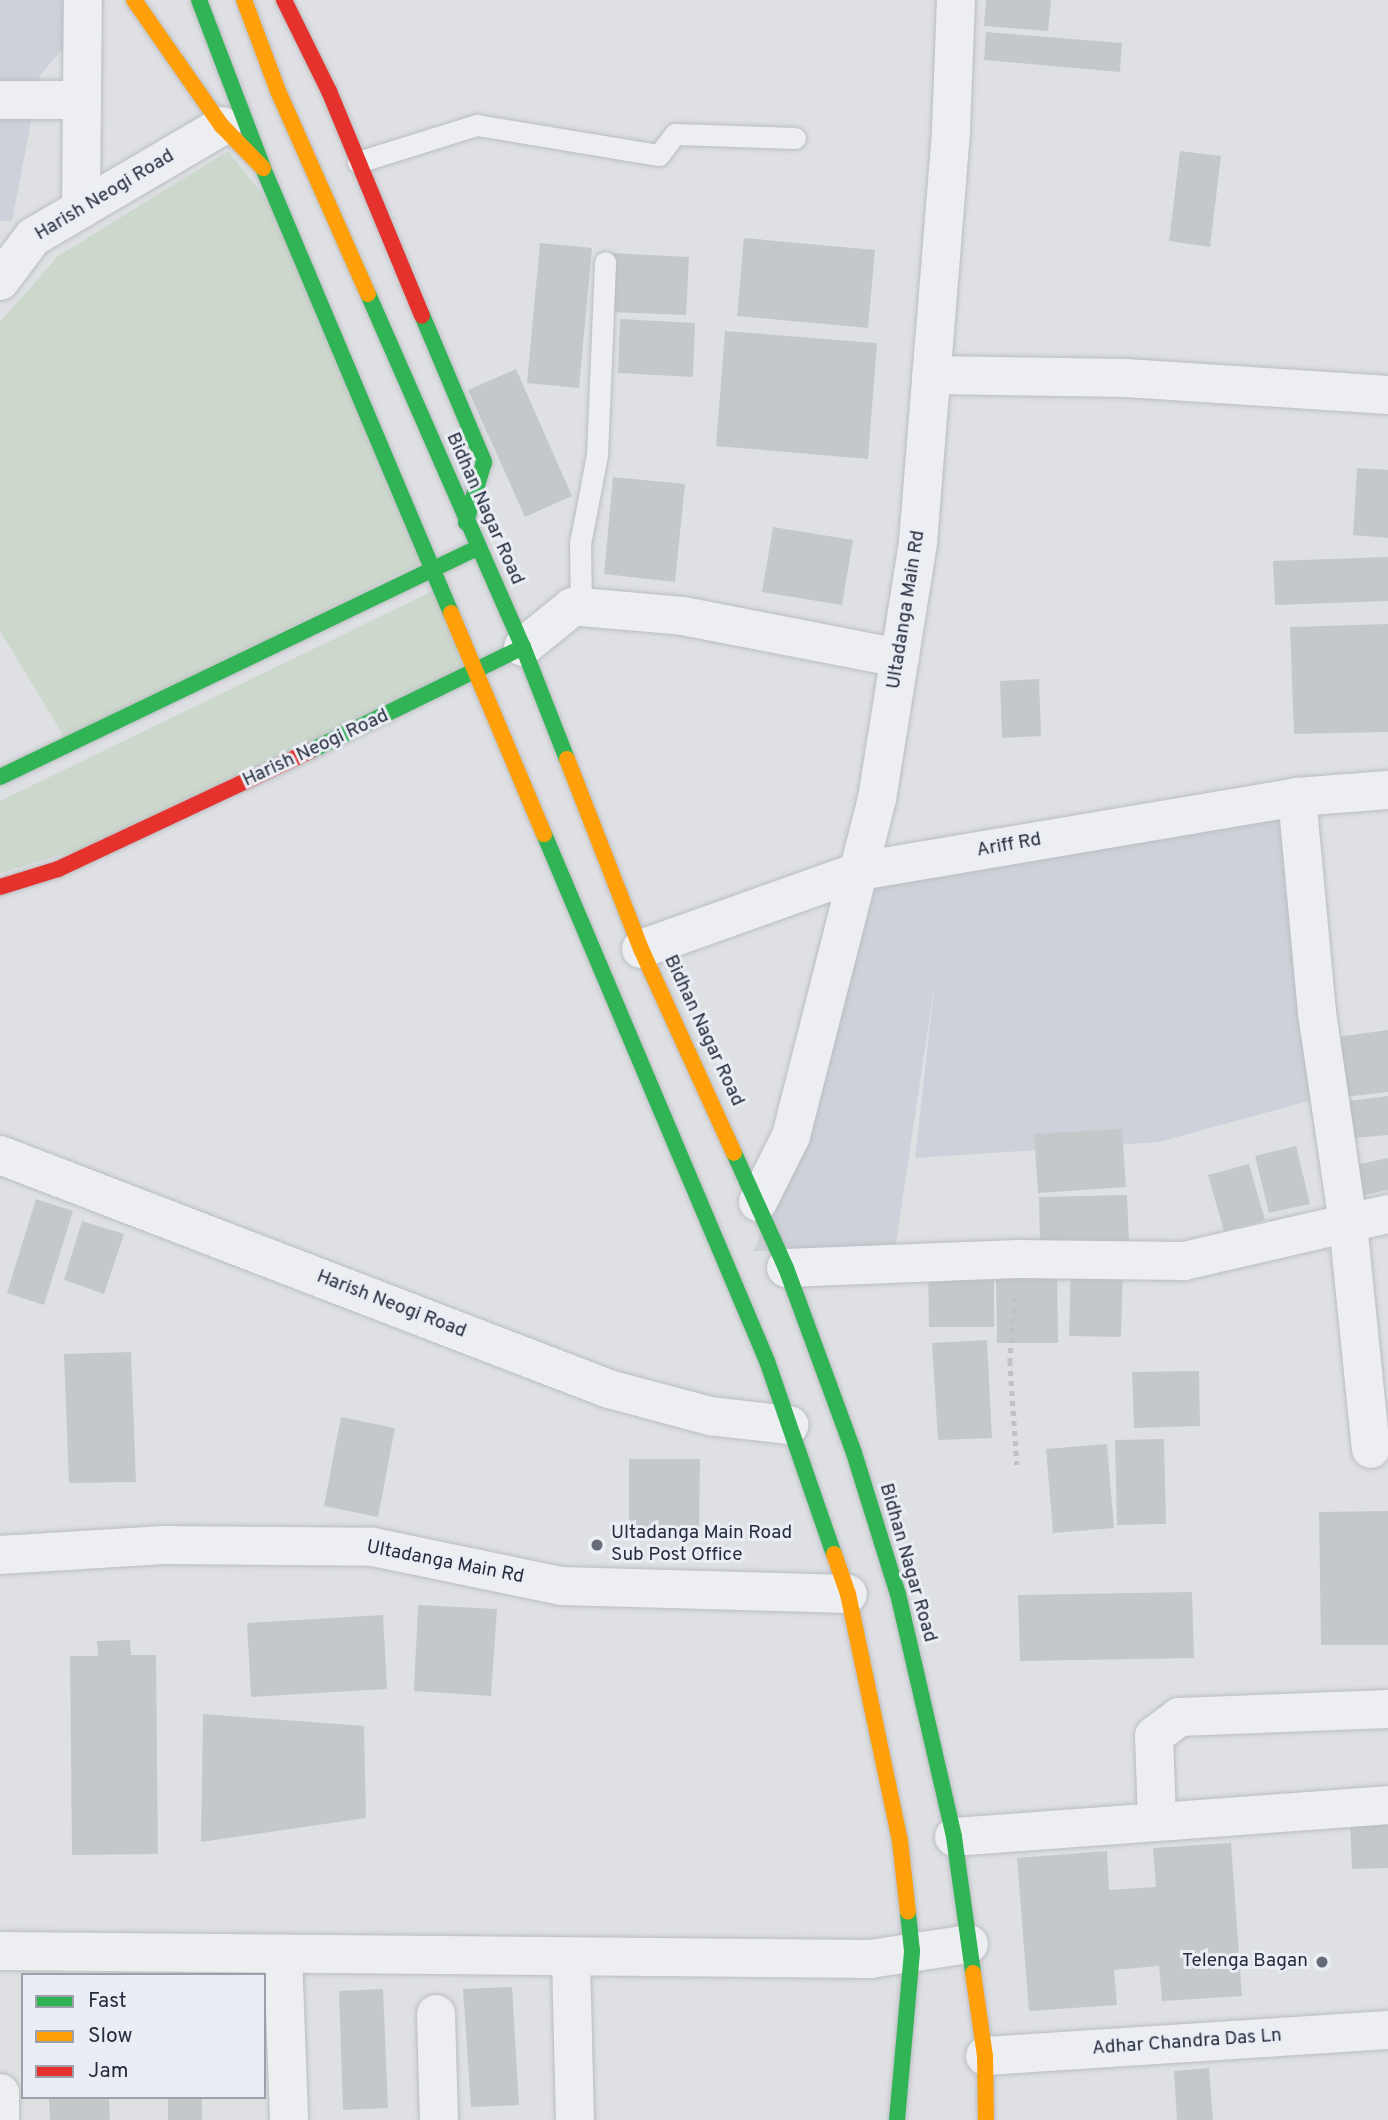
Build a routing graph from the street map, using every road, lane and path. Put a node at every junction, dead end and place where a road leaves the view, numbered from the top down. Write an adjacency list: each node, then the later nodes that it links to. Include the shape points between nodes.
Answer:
1 (83, 0): 8 (street)
2 (134, 0): 9 (main road)
3 (199, 0): 9 (main road)
4 (244, 0): 18 (main road, Bidhan Nagar Road, via 278,91)
5 (284, 0): 11 (main road)
6 (956, 0): 16 (street, Ultadanga Main Rd)
7 (0, 100): 8 (street)
8 (82, 100): 13 (street)
9 (231, 117): 12 (main road); 12 (main road); 13 (street, Harish Neogi Road)
10 (795, 138): 11 (lane, via 675,134 659,155 477,125)
11 (358, 162): 18 (main road, via 484,463)
12 (263, 168): 20 (main road)
13 (81, 209): 15 (street, Harish Neogi Road, via 33,237)
14 (605, 262): 21 (lane, via 597,456 580,544)
15 (0, 281)
16 (931, 375): 17 (street, via 1126,378); 23 (street, Ultadanga Main Rd, via 918,542)
17 (1388, 395)
18 (466, 522): 19 (main road, Bidhan Nagar Road)
19 (477, 548): 20 (main road); 22 (main road, Bidhan Nagar Road)
20 (432, 571): 24 (main road); 25 (main road)
21 (581, 607): 22 (street, via 572,607); 23 (street, via 683,616)
22 (523, 647): 24 (main road, Harish Neogi Road); 30 (main road, Bidhan Nagar Road)
23 (900, 658): 28 (street, Ultadanga Main Rd)
24 (477, 673): 29 (main road, Harish Neogi Road, via 58,869); 37 (main road, via 767,1361)
25 (0, 777)
26 (1388, 790): 27 (street, Ariff Rd)
27 (1297, 797): 28 (street, Ariff Rd); 34 (street, via 1317,1013)
28 (860, 871): 30 (street, Ariff Rd); 32 (street, Ultadanga Main Rd, via 791,1136)
29 (0, 887)
30 (641, 949): 32 (main road, Bidhan Nagar Road)
31 (0, 1155): 37 (street, Harish Neogi Road, via 609,1390 710,1416)
32 (758, 1202): 36 (main road, Bidhan Nagar Road)
33 (1388, 1214): 34 (street)
34 (1348, 1224): 35 (street, via 1184,1261); 38 (street)
35 (1018, 1259): 36 (street); 39 (path, via 1010,1361)
36 (786, 1268): 45 (main road, Bidhan Nagar Road, via 898,1594)
37 (789, 1424): 41 (main road)
38 (1371, 1449)
39 (1017, 1465)
40 (0, 1555): 41 (street, Ultadanga Main Rd, via 164,1545 373,1547 562,1586)
41 (848, 1594): 48 (main road, via 901,1841)
42 (1388, 1709): 44 (street, via 1179,1717 1154,1736)
43 (1388, 1805): 44 (street)
44 (1157, 1821): 45 (street)
45 (954, 1837): 46 (main road, Bidhan Nagar Road)
46 (969, 1944): 48 (street); 53 (main road, Bidhan Nagar Road)
47 (0, 1951): 49 (street)
48 (912, 1951): 50 (street, via 870,1959); 59 (main road)
49 (283, 1954): 50 (street); 56 (street)
50 (571, 1958): 58 (street)
51 (436, 2014): 57 (street)
52 (1388, 2030): 53 (street, Adhar Chandra Das Ln)
53 (985, 2056): 60 (main road, Bidhan Nagar Road)
54 (0, 2093): 55 (street)
55 (0, 2120)
56 (289, 2120)
57 (439, 2120)
58 (575, 2120)
59 (897, 2120)
60 (986, 2120)

